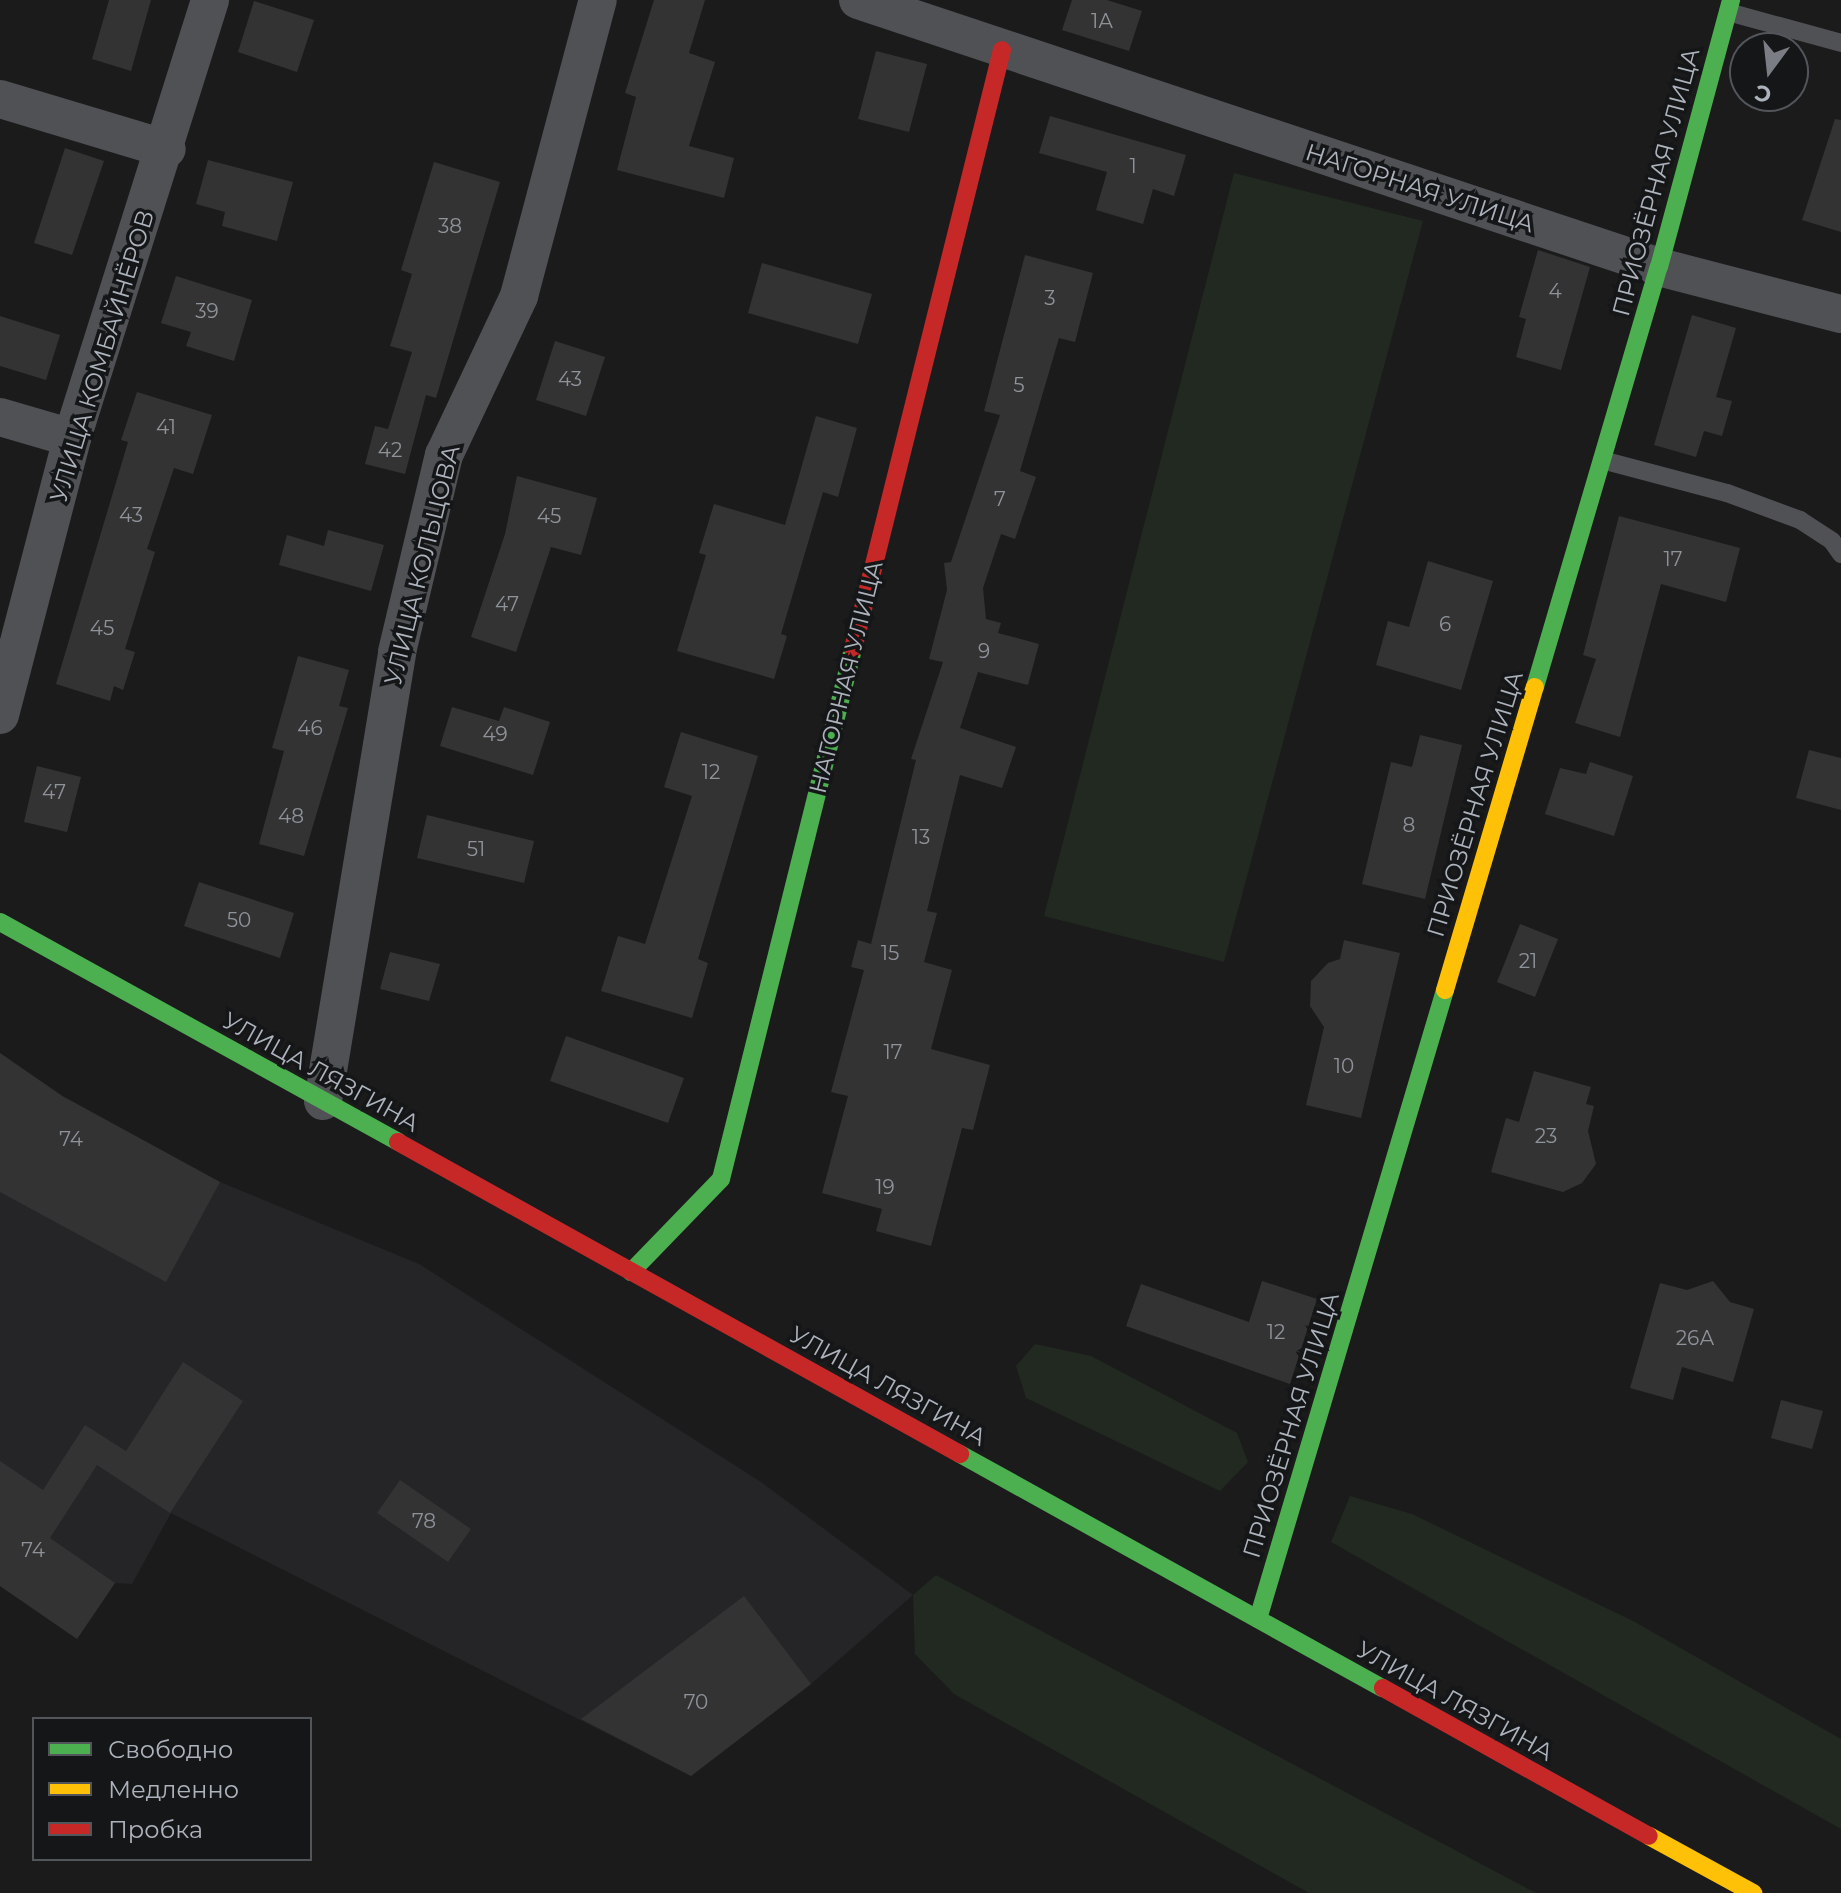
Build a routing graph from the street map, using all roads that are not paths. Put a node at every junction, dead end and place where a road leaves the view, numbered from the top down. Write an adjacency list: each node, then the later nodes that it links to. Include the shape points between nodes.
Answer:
1 (210, 0): 8 (street, УЛИЦА КОМБАЙНЁРОВ)
2 (598, 0): 17 (street, УЛИЦА КОЛЬЦОВА, via 519,296 444,455 397,652)
3 (858, 0): 6 (street, НАГОРНАЯ УЛИЦА)
4 (1730, 6): 5 (lane); 9 (street, ПРИОЗЁРНАЯ УЛИЦА)
5 (1841, 43)
6 (1002, 50): 9 (street, НАГОРНАЯ УЛИЦА); 18 (street, НАГОРНАЯ УЛИЦА, via 721,1179)
7 (0, 99): 8 (street)
8 (167, 149): 12 (street, УЛИЦА КОМБАЙНЁРОВ)
9 (1659, 267): 10 (street, НАГОРНАЯ УЛИЦА); 13 (street, ПРИОЗЁРНАЯ УЛИЦА)
10 (1841, 314)
11 (0, 417): 12 (street)
12 (72, 438): 15 (street, УЛИЦА КОМБАЙНЁРОВ)
13 (1602, 460): 14 (lane, via 1727,493 1800,520); 19 (street, ПРИОЗЁРНАЯ УЛИЦА)
14 (1841, 554)
15 (0, 715)
16 (0, 922): 17 (street, УЛИЦА ЛЯЗГИНА)
17 (323, 1101): 18 (street, УЛИЦА ЛЯЗГИНА)
18 (631, 1272): 19 (street, УЛИЦА ЛЯЗГИНА)
19 (1258, 1619): 20 (street, УЛИЦА ЛЯЗГИНА)
20 (1753, 1893)

